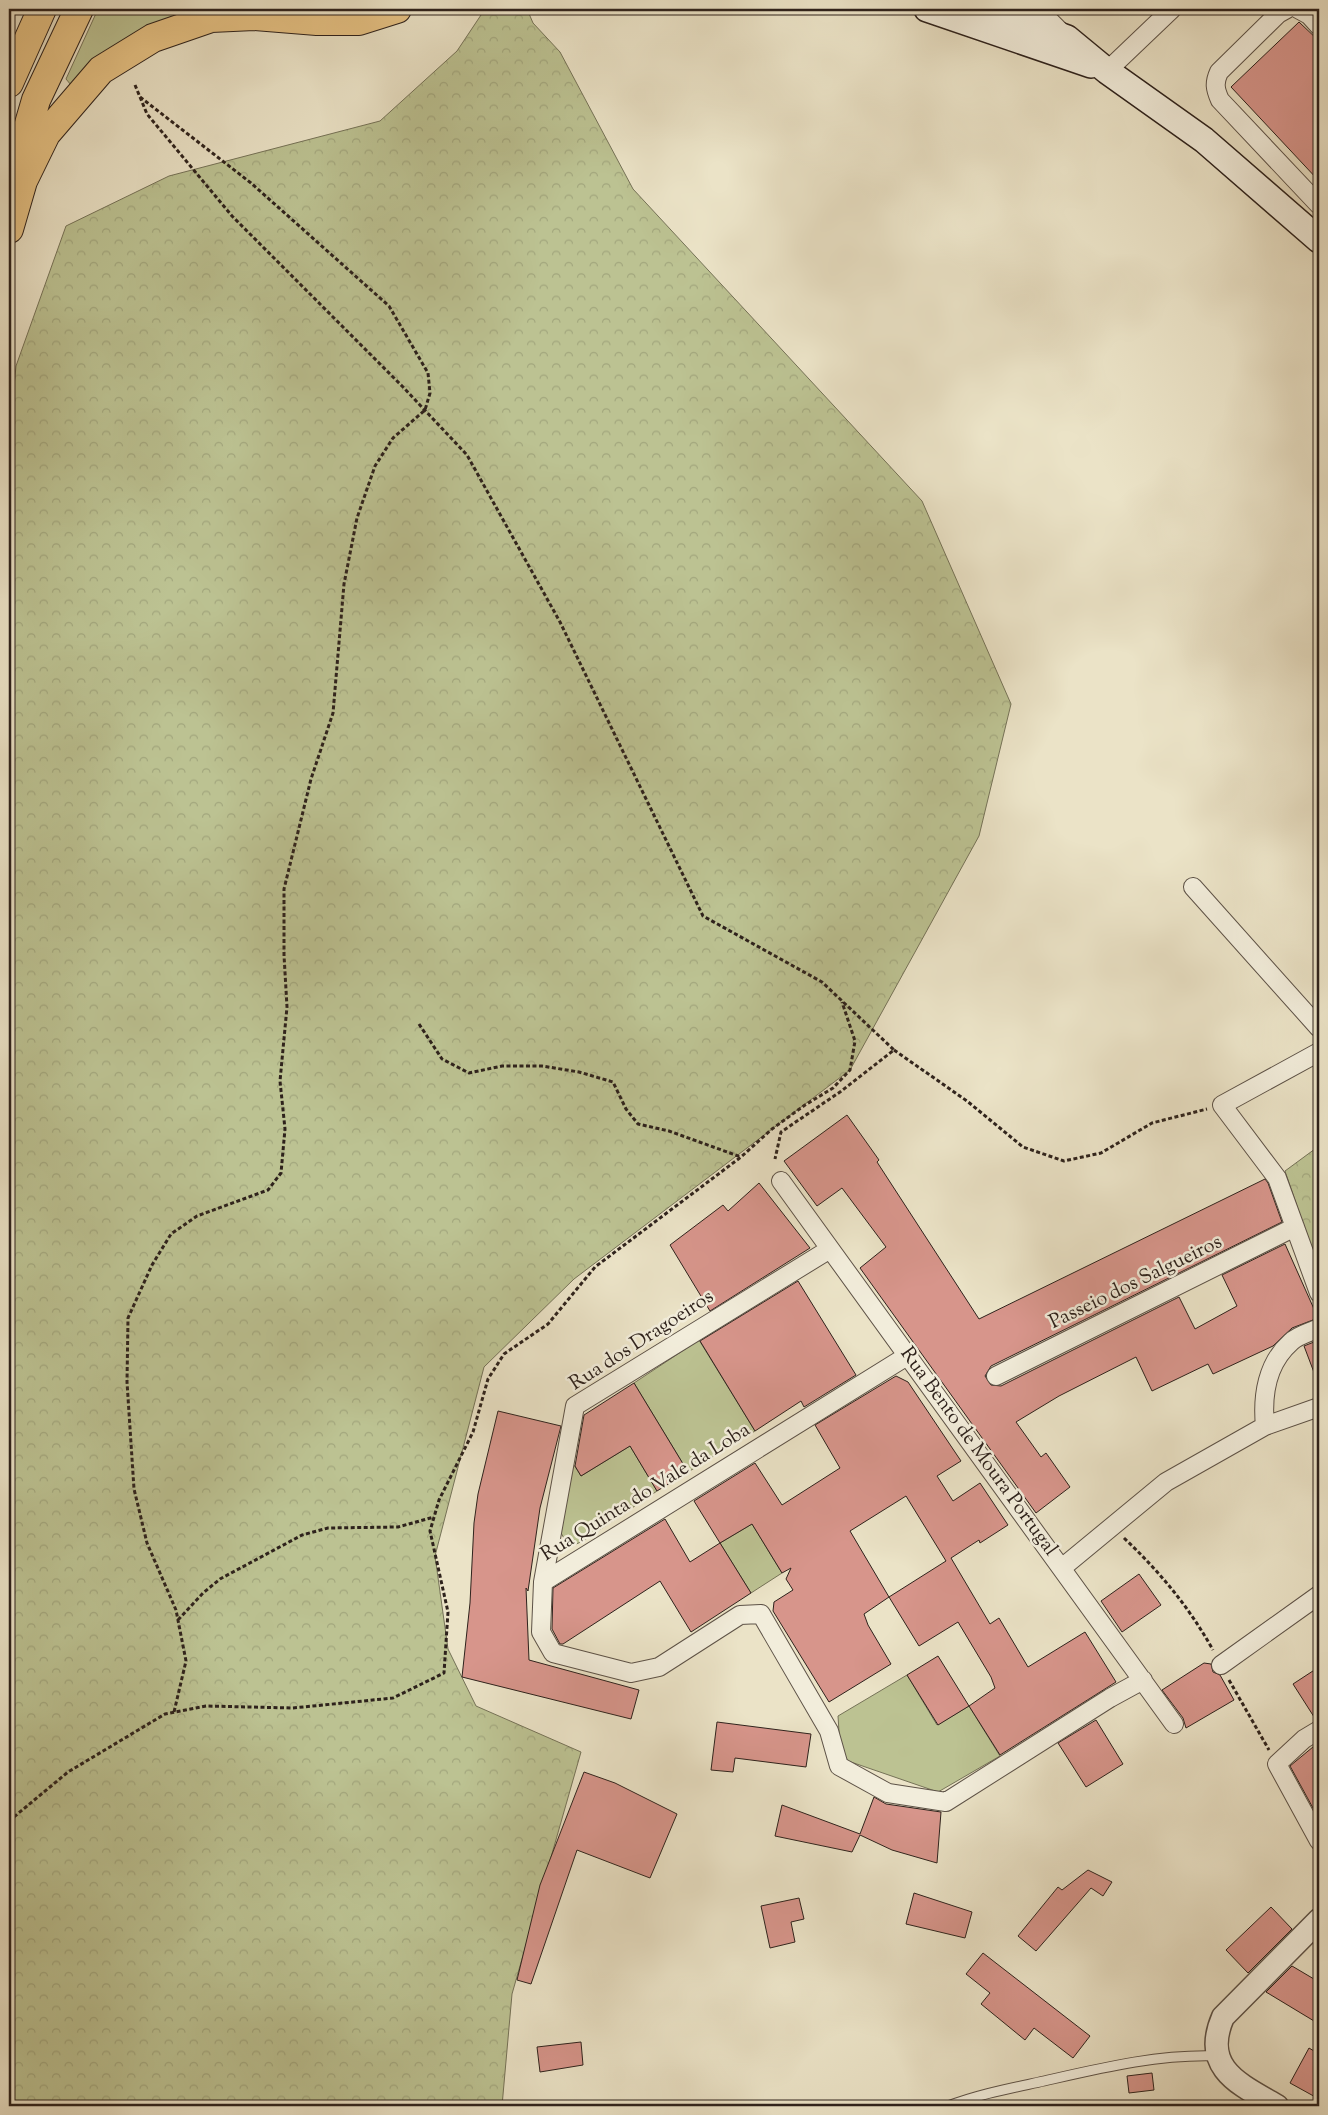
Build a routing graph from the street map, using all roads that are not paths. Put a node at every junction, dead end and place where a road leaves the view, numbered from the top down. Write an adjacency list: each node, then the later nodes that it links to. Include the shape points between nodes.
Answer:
1 (25, 9): 13 (highway)
2 (42, 9): 15 (highway)
3 (79, 9): 16 (highway, via 36,100)
4 (396, 9): 18 (highway, via 360,21 254,16 211,18 153,38 101,70 46,134 24,181)
5 (927, 9): 14 (main road)
6 (987, 9): 12 (main road)
7 (1038, 9): 12 (street)
8 (1172, 9): 14 (street)
9 (1287, 9): 17 (street, via 1219,72 1215,82 1220,100)
10 (1298, 9): 11 (street)
11 (1319, 26)
12 (1067, 38): 14 (main road)
13 (9, 51)
14 (1107, 71): 19 (main road, via 1204,140)
15 (9, 83)
16 (9, 195)
17 (1319, 205)
18 (9, 229)
19 (1319, 240)
20 (1193, 886): 21 (street)
21 (1319, 1028)
22 (1319, 1052): 24 (street, via 1222,1105 1277,1178)
23 (781, 1181): 25 (street, Rua Bento de Moura Portugal)
24 (1295, 1227): 26 (street); 29 (street, Passeio dos Salgueiros)
25 (830, 1249): 28 (street, Rua Bento de Moura Portugal); 33 (street, Rua dos Dragoeiros, via 575,1406)
26 (1319, 1293)
27 (1319, 1328): 31 (street, via 1292,1340 1273,1366 1264,1394)
28 (907, 1356): 32 (street, Rua Bento de Moura Portugal); 33 (street, Rua Quinta do Vale da Loba)
29 (996, 1376)
30 (1319, 1407): 31 (street)
31 (1265, 1426): 32 (street, via 1166,1482)
32 (1063, 1567): 36 (street, Rua Bento de Moura Portugal)
33 (543, 1582): 36 (street, Rua Quinta do Vale da Loba, via 541,1632 553,1653 631,1673 659,1667 740,1614 761,1614 829,1731 839,1766 888,1793 936,1802 946,1802)
34 (1319, 1595): 35 (street)
35 (1221, 1665)
36 (1143, 1680): 37 (street, Rua Bento de Moura Portugal)
37 (1174, 1724)
38 (1319, 1730): 39 (street, via 1277,1764)
39 (1319, 1841)
40 (1319, 1920): 41 (street, via 1223,2017 1216,2042)
41 (1220, 2063): 42 (lane, via 1184,2055 1085,2072); 43 (street, via 1234,2080)
42 (948, 2106)
43 (1277, 2106)

